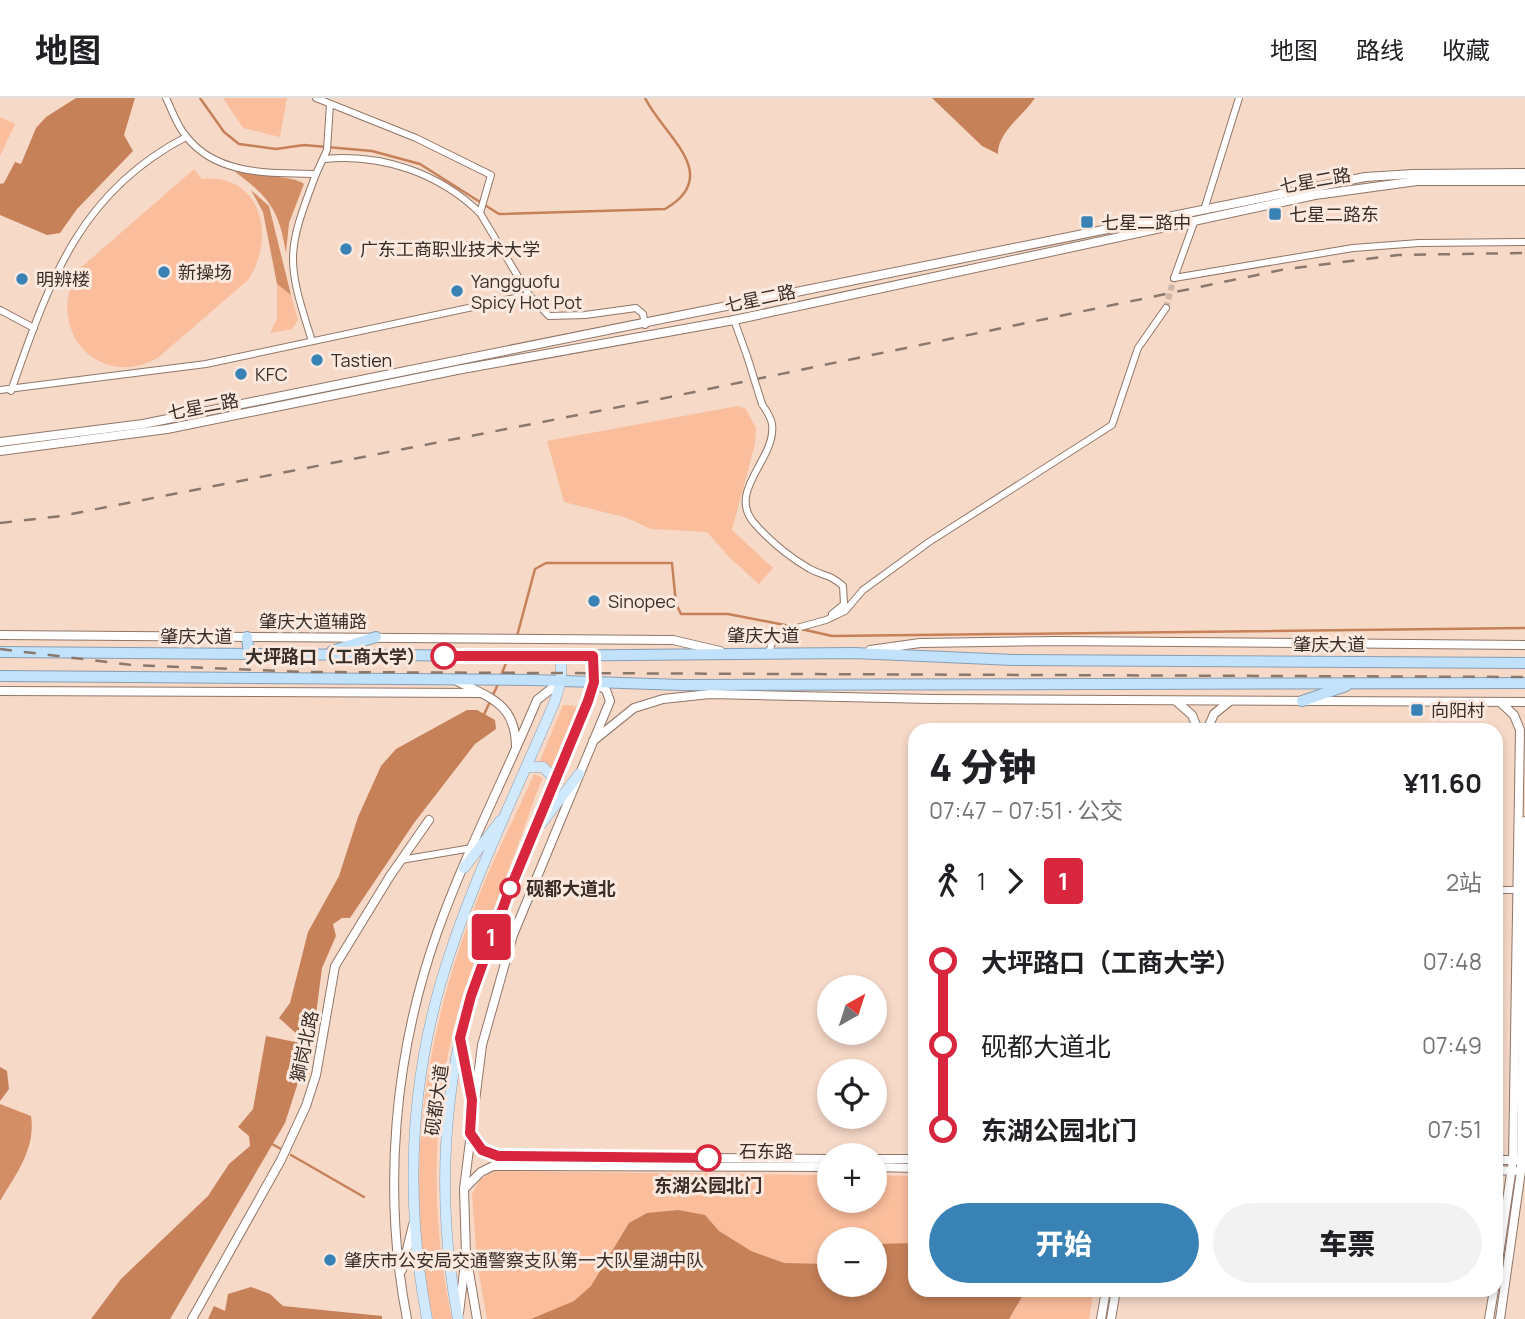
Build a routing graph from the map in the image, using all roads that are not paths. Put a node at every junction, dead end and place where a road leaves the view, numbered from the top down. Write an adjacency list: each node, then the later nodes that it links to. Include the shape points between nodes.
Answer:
1 (166, 98): 5 (street)
2 (317, 98): 4 (street)
3 (1239, 98): 10 (street)
4 (330, 104): 6 (street); 11 (street, via 416,138 491,175)
5 (186, 137): 8 (street, via 216,159 247,171); 19 (street, via 136,167 91,213 72,241)
6 (324, 159): 8 (street); 11 (street, via 352,156 411,170 469,202)
7 (1525, 173): 10 (street, 七星二路, via 1365,177)
8 (316, 174): 20 (street, via 295,230 291,256 293,285)
9 (1525, 181): 12 (street, 七星二路, via 1417,181 1315,195)
10 (1204, 209): 18 (street, 七星二路)
11 (480, 213): 14 (street)
12 (1195, 220): 13 (street, via 1174,278 1353,248); 17 (street, 七星二路)
13 (1525, 242)
14 (529, 295): 18 (street, via 549,316 636,308); 20 (street)
15 (1166, 308): 26 (street, via 1138,348 1112,425 929,542 863,590 845,611)
16 (0, 310): 19 (street)
17 (734, 320): 21 (street, 七星二路); 26 (street, bridge, via 772,422 772,437 748,486 746,510 754,523 795,559 829,574 843,586 844,604)
18 (645, 325): 21 (street, 七星二路)
19 (34, 328): 23 (street)
20 (312, 341): 23 (street, via 206,364)
21 (456, 365): 24 (street, 七星二路, via 143,424); 25 (street, 七星二路, via 167,429)
22 (0, 390): 23 (street)
23 (11, 391)
24 (0, 442)
25 (0, 451)
26 (826, 620): 33 (street, via 775,634)
27 (0, 635): 28 (street, 肇庆大道辅路)
28 (247, 637): 29 (street, 肇庆大道辅路); 35 (highway)
29 (376, 637): 32 (street, 肇庆大道辅路, via 673,640); 36 (highway)
30 (1525, 645): 34 (street, via 1057,641 920,643)
31 (0, 652): 35 (highway, 肇庆大道)
32 (726, 652): 33 (highway, 肇庆大道); 38 (highway, 肇庆大道)
33 (769, 652): 34 (highway, 肇庆大道)
34 (854, 653): 39 (highway, 肇庆大道, via 1013,660)
35 (249, 654): 36 (highway, 肇庆大道)
36 (322, 655): 37 (highway, 肇庆大道)
37 (561, 656): 38 (highway, 肇庆大道); 42 (main road, 砚都大道)
38 (593, 656): 43 (main road, 砚都大道)
39 (1525, 663)
40 (0, 676): 41 (highway)
41 (454, 679): 42 (highway); 49 (street); 50 (street)
42 (561, 681): 43 (highway); 60 (street, via 537,700); 61 (main road, 砚都大道)
43 (594, 682): 46 (highway); 59 (street, via 606,690 610,701); 63 (main road, 砚都大道)
44 (1353, 683): 45 (highway); 47 (highway); 54 (highway)
45 (1525, 683)
46 (682, 685): 47 (highway); 51 (street)
47 (741, 685): 51 (street)
48 (0, 691): 49 (street)
49 (416, 691): 50 (street)
50 (480, 693): 60 (street, via 498,702 514,724)
51 (710, 694): 52 (street); 59 (street, via 663,699 634,708)
52 (1174, 700): 53 (street); 57 (street)
53 (1230, 701): 54 (street); 58 (street)
54 (1302, 701): 55 (street)
55 (1500, 702): 56 (street); 72 (street, via 1514,715 1520,730)
56 (1525, 702)
57 (1195, 723)
58 (1210, 723)
59 (593, 741): 62 (street)
60 (516, 749): 68 (street)
61 (527, 767): 63 (main road, via 543,767); 64 (main road, 砚都大道)
62 (579, 774): 67 (main road); 74 (street, via 513,935)
63 (555, 779): 67 (main road, 砚都大道)
64 (509, 810): 70 (main road); 85 (main road, 砚都大道, via 464,915 432,1014 416,1118)
65 (429, 821): 69 (street, 獅岗北路)
66 (1525, 821): 72 (street)
67 (534, 833): 73 (main road, 砚都大道, via 487,947)
68 (473, 848): 69 (street); 70 (street)
69 (401, 860): 94 (street, 獅岗北路, via 335,966 316,1075 306,1106)
70 (464, 869): 88 (street, via 424,971 401,1079 394,1179)
71 (1503, 890): 72 (street)
72 (1521, 890): 79 (street)
73 (460, 1038): 74 (main road); 97 (main road, 砚都大道, via 445,1152 447,1256)
74 (472, 1100): 75 (street)
75 (470, 1133): 76 (street, 石东路, via 482,1150 498,1156); 84 (street)
76 (817, 1159)
77 (887, 1159): 78 (street)
78 (908, 1159)
79 (1519, 1161): 83 (street)
80 (817, 1167): 84 (street, 石东路, via 493,1166)
81 (887, 1167): 82 (street)
82 (908, 1168)
83 (1519, 1171): 86 (street); 89 (street)
84 (464, 1189): 87 (street)
85 (413, 1222): 88 (street); 96 (main road, 砚都大道)
86 (1503, 1243)
87 (466, 1254): 97 (street); 98 (street)
88 (401, 1275): 95 (street)
89 (1503, 1296)
90 (1105, 1297): 99 (street)
91 (1115, 1297): 100 (street)
92 (1493, 1297): 101 (street)
93 (1503, 1297): 102 (street)
94 (192, 1319)
95 (407, 1319)
96 (427, 1319)
97 (458, 1319)
98 (477, 1319)
99 (1101, 1319)
100 (1111, 1319)
101 (1489, 1319)
102 (1500, 1319)

